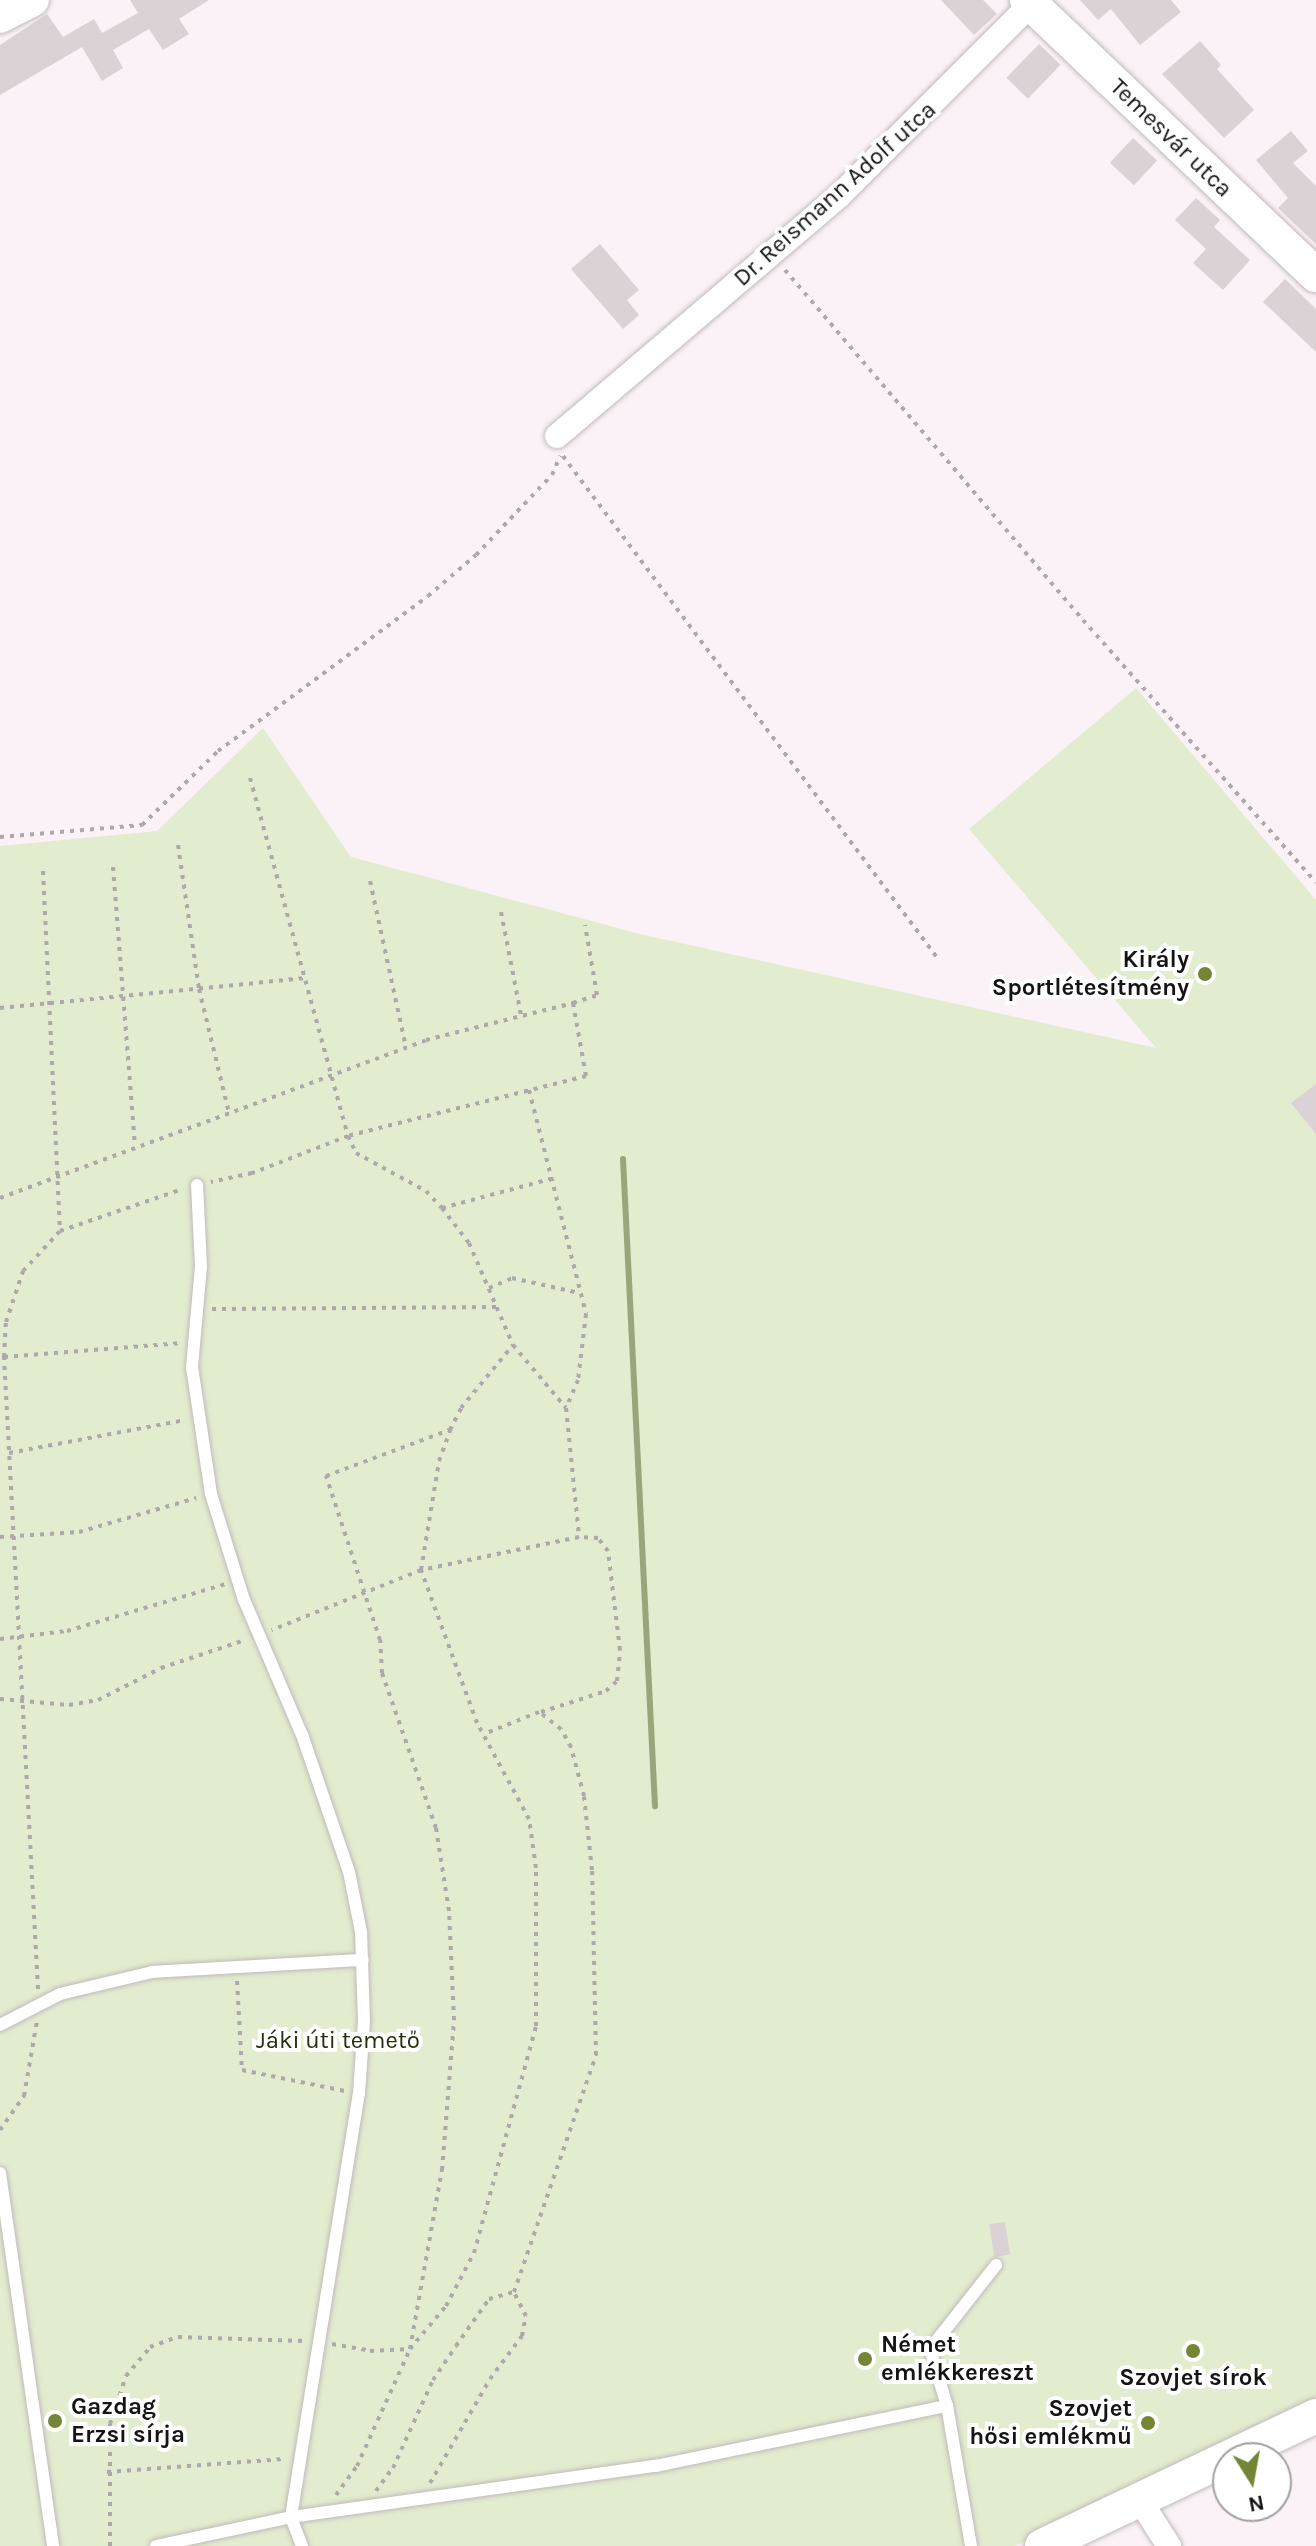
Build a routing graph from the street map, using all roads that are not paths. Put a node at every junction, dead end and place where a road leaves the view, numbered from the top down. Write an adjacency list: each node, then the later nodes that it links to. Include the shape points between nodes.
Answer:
1 (32, 0): 3 (main road)
2 (1029, 2): 4 (main road, Temesvár utca); 5 (street, Dr. Reismann Adolf utca, via 935,104 773,256 708,302)
3 (0, 16)
4 (1316, 275)
5 (557, 436)
6 (197, 1185): 7 (lane, via 196,1419 211,1494 238,1581 331,1814 349,1872)
7 (363, 1960): 8 (lane, via 152,1972 60,1994); 14 (lane, via 359,2094)
8 (0, 2025)
9 (0, 2173): 15 (lane)
10 (996, 2265): 11 (lane, via 930,2349)
11 (947, 2406): 14 (lane, via 656,2466 315,2518); 18 (lane)
12 (1316, 2416): 13 (main road)
13 (1139, 2499): 19 (main road); 20 (street)
14 (291, 2517): 16 (lane); 17 (lane)
15 (53, 2546)
16 (156, 2546)
17 (302, 2546)
18 (971, 2546)
19 (1042, 2546)
20 (1169, 2546)

